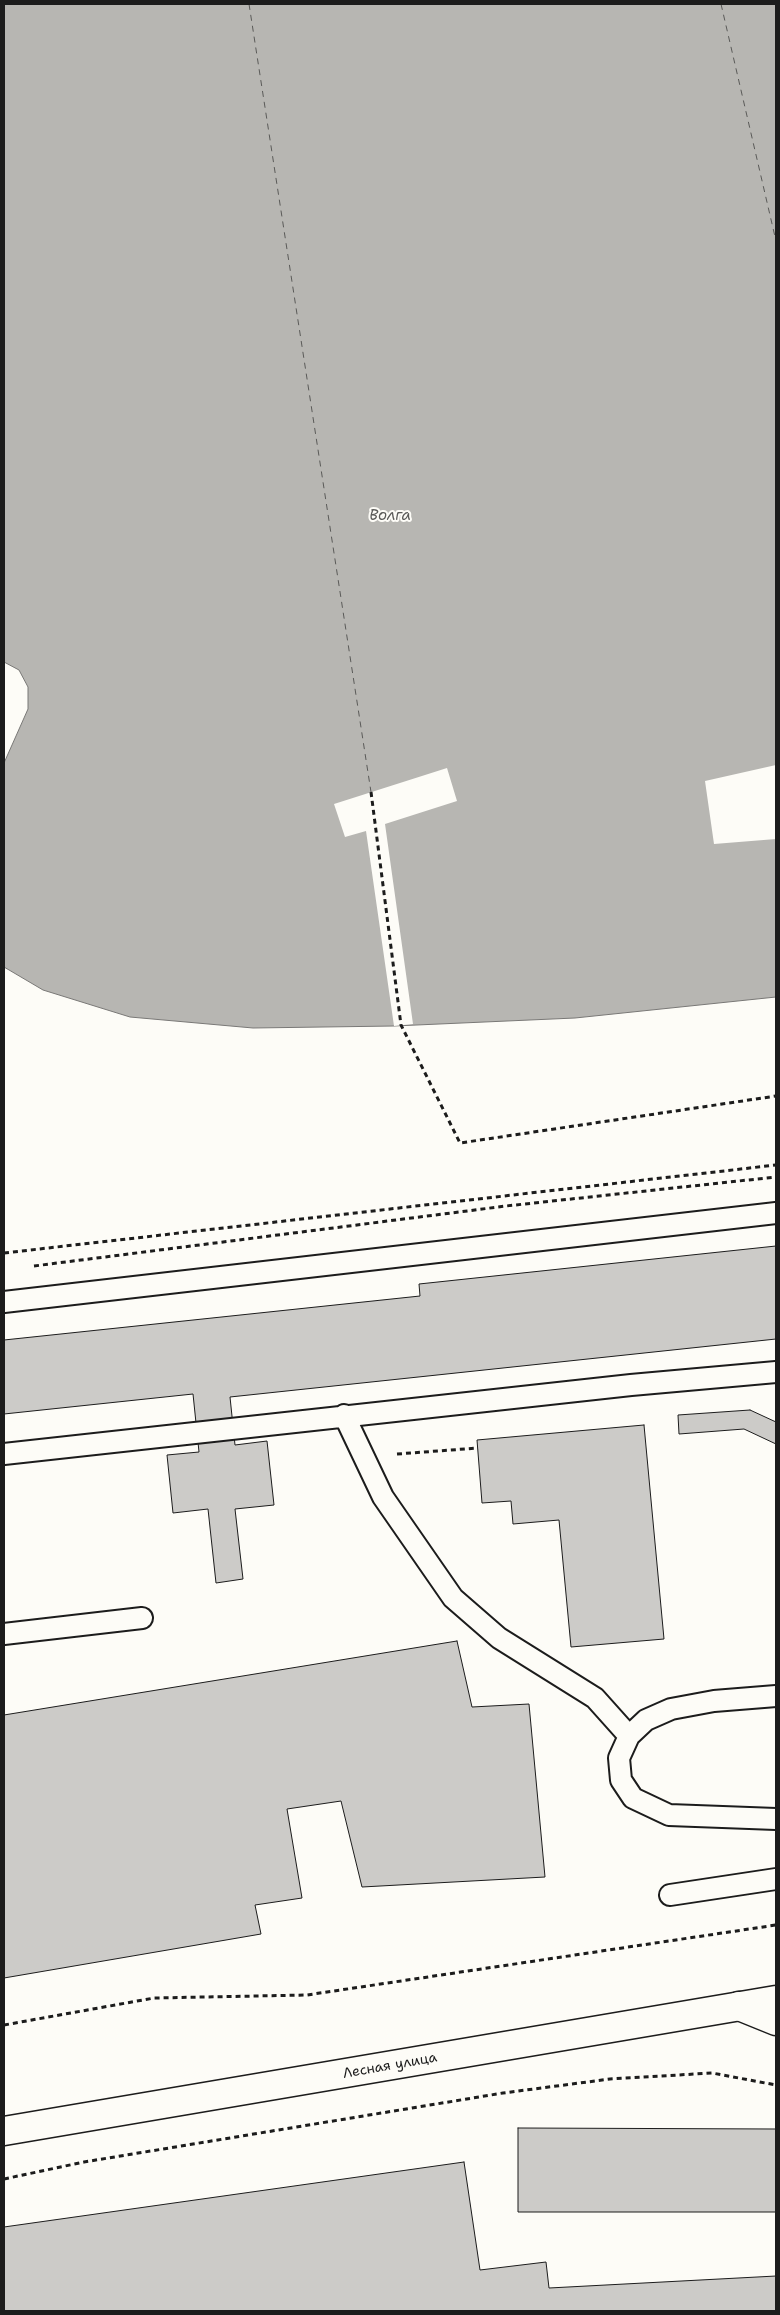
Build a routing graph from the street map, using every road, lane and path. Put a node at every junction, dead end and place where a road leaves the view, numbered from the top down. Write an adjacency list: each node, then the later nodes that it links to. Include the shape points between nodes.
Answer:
1 (371, 792): 2 (path, via 401,1025 460,1144)
2 (776, 1096)
3 (776, 1164): 6 (path)
4 (776, 1176): 7 (path, via 506,1206)
5 (776, 1213): 8 (lane)
6 (4, 1254)
7 (26, 1267)
8 (4, 1302)
9 (776, 1372): 10 (lane)
10 (344, 1415): 12 (lane); 17 (lane, via 383,1497 453,1598 499,1638 595,1698)
11 (478, 1448): 13 (path)
12 (4, 1454)
13 (397, 1454)
14 (142, 1618): 15 (lane)
15 (4, 1634)
16 (776, 1696): 17 (lane, via 714,1701 671,1709 646,1720)
17 (629, 1736): 18 (lane, via 619,1758 621,1780 632,1798 669,1815)
18 (776, 1818)
19 (776, 1879): 20 (lane)
20 (670, 1896)
21 (776, 1925): 25 (path, via 307,1995 154,1998)
22 (776, 2000): 23 (main road, Лесная улица)
23 (739, 2006): 24 (main road); 27 (main road, Лесная улица)
24 (776, 2021)
25 (4, 2025)
26 (776, 2085): 28 (path, via 712,2073 610,2079 503,2093 103,2159)
27 (4, 2131)
28 (4, 2179)

